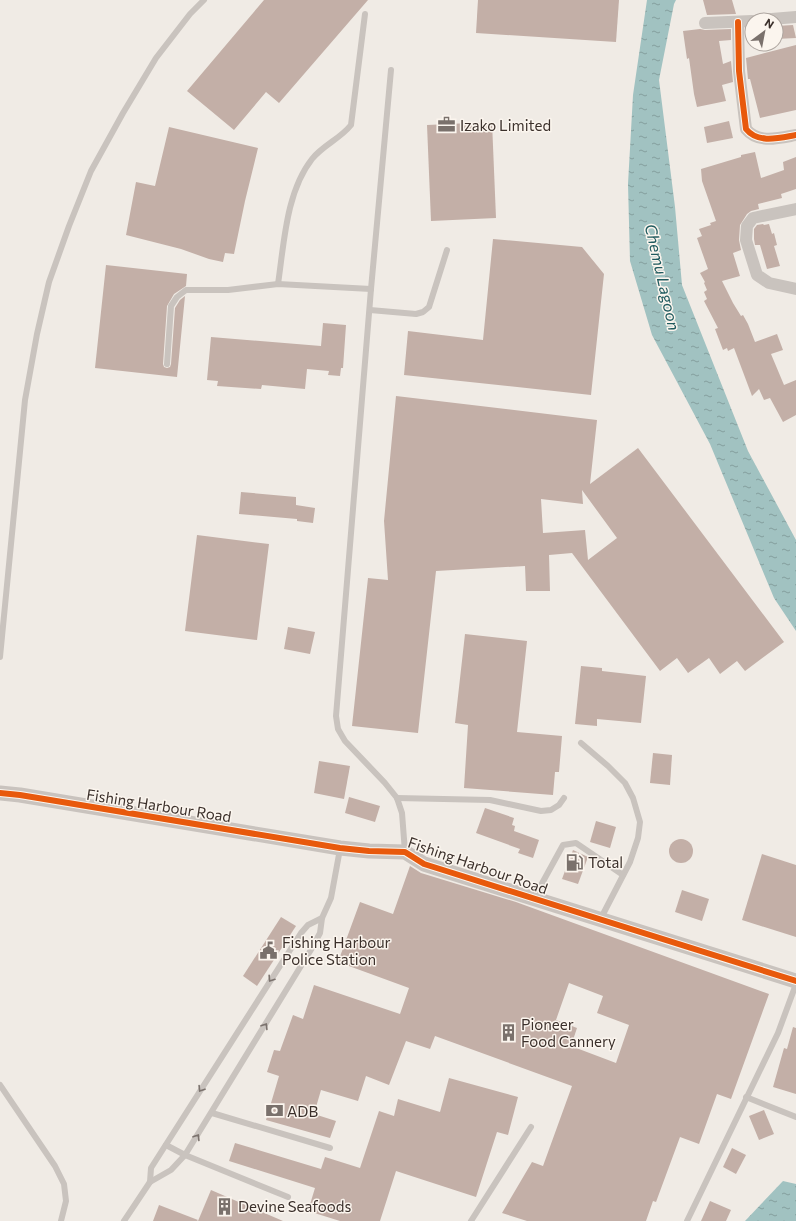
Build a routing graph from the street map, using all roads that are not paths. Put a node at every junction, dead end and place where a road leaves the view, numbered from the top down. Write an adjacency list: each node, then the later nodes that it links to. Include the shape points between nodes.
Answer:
1 (204, 0): 17 (lane, via 156,58 122,113 91,171 50,282 25,400)
2 (365, 14): 12 (lane, via 351,125 345,133 313,158 302,175 290,205)
3 (796, 17): 4 (street)
4 (784, 18)
5 (744, 21): 6 (street)
6 (738, 22): 7 (street); 9 (street, via 739,71 746,129 751,135 768,139)
7 (705, 23)
8 (390, 70): 13 (lane)
9 (796, 135)
10 (796, 209): 14 (street, via 753,218 747,226 746,240 758,275 770,284)
11 (447, 250): 15 (lane, via 429,307 423,312 416,314)
12 (278, 284): 13 (lane); 16 (lane, via 228,290 186,290 171,306)
13 (371, 289): 15 (lane)
14 (796, 289)
15 (370, 310): 20 (lane, via 336,716 338,729 345,741)
16 (167, 364)
17 (0, 657)
18 (581, 743): 24 (lane, via 625,783 633,798 640,822 638,838)
19 (0, 793): 22 (street, Fishing Harbour Road)
20 (397, 798): 21 (lane, via 490,800 541,811 551,810); 23 (lane, via 402,813)
21 (564, 798)
22 (340, 848): 23 (street, Fishing Harbour Road); 26 (lane, via 331,898)
23 (405, 852): 25 (street, Fishing Harbour Road, via 424,864)
24 (623, 875): 25 (lane, via 576,843 563,844); 27 (lane)
25 (534, 898): 27 (street, Fishing Harbour Road)
26 (322, 918): 31 (lane, one-way to 26, via 312,948 320,933); 34 (lane, one-way to 34, via 308,925 301,933)
27 (600, 920): 28 (street, Fishing Harbour Road)
28 (796, 983): 30 (lane, via 778,1033)
29 (0, 1085): 39 (lane, via 55,1166 64,1184 66,1201)
30 (746, 1097): 32 (lane); 42 (lane)
31 (212, 1113): 35 (lane); 36 (lane, one-way to 31)
32 (796, 1117)
33 (531, 1126): 41 (lane)
34 (166, 1144): 36 (lane); 37 (lane, via 151,1168)
35 (330, 1148)
36 (186, 1155): 37 (lane, via 171,1170); 38 (lane)
37 (150, 1182): 40 (lane)
38 (288, 1197)
39 (61, 1221)
40 (124, 1221)
41 (471, 1221)
42 (687, 1221)

